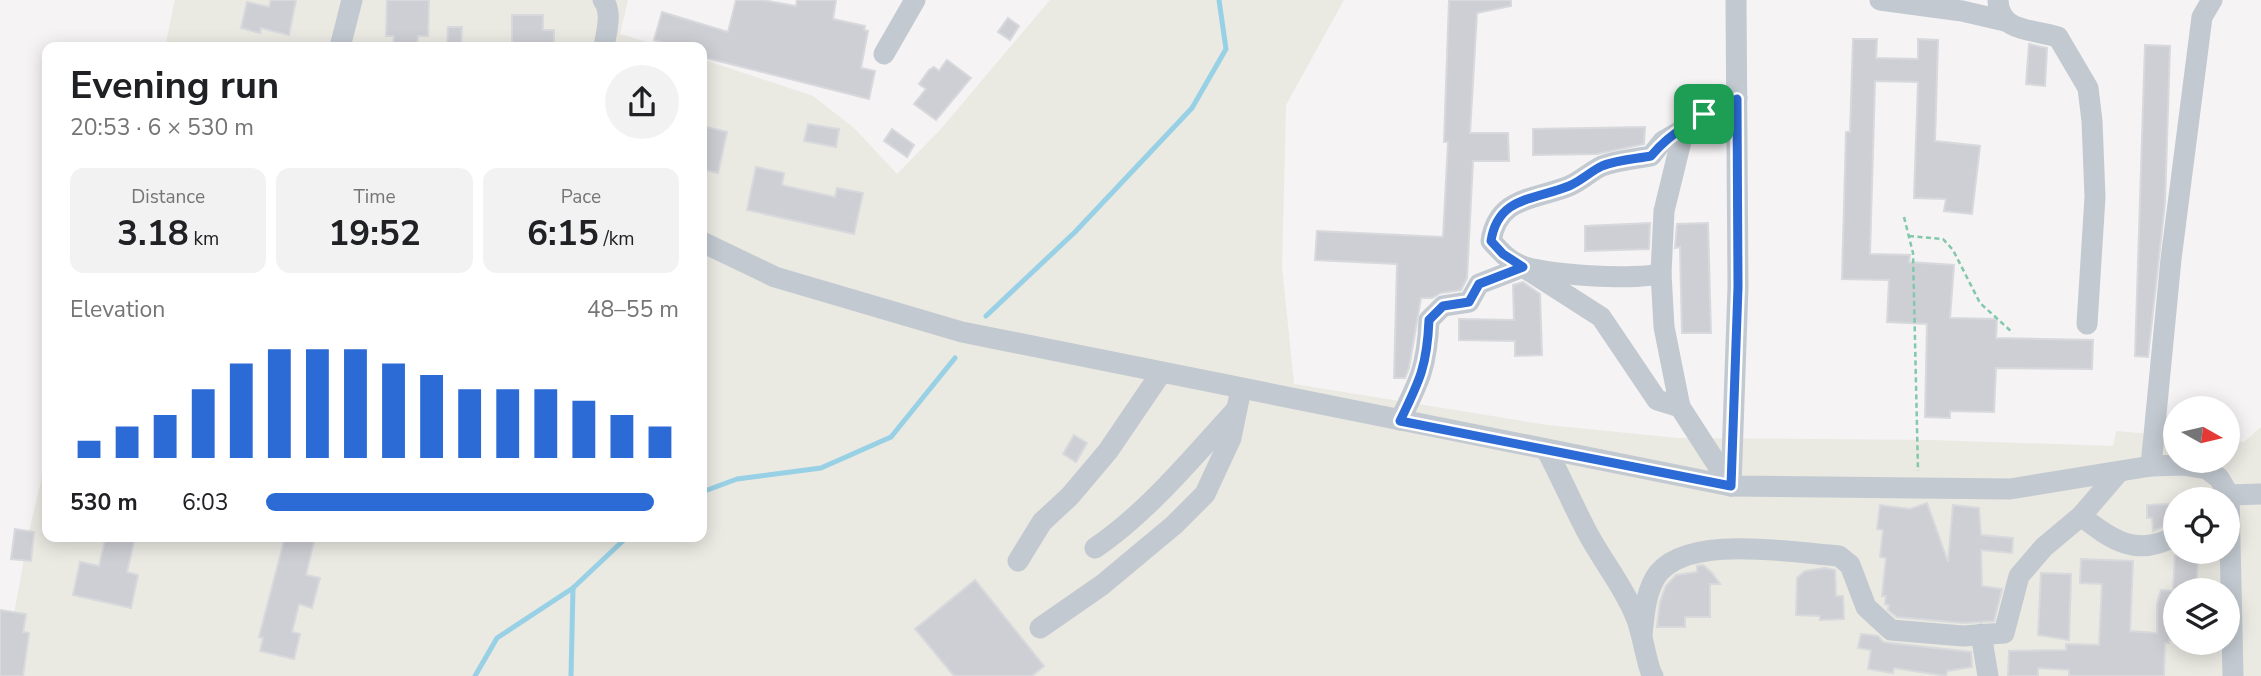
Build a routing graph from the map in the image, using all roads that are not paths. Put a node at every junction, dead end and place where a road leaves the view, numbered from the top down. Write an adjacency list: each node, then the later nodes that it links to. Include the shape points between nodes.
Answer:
1 (352, 0): 10 (street)
2 (603, 0): 11 (street, via 608,6)
3 (915, 0): 12 (street)
4 (1736, 0): 13 (street)
5 (1880, 0): 8 (street)
6 (1998, 0): 9 (street)
7 (2212, 0): 24 (street, via 2202,17)
8 (1968, 5): 9 (street)
9 (2005, 22): 18 (street, via 2058,37 2088,88 2095,197)
10 (341, 42)
11 (605, 42)
12 (884, 54)
13 (1737, 99): 14 (street); 26 (street, via 1738,287)
14 (1684, 129): 16 (street, via 1663,141 1651,156 1602,166 1571,186 1523,199 1501,214 1491,241); 17 (street, via 1664,211)
15 (707, 244): 19 (street, via 775,277 962,332)
16 (1523, 267): 17 (street, via 1606,278 1648,278); 21 (street, via 1601,317 1657,400); 22 (street, via 1479,284 1469,302 1443,306 1429,320 1422,375)
17 (1661, 273): 21 (street, via 1664,327)
18 (2087, 324)
19 (1161, 373): 20 (street); 33 (street, via 1108,451 1042,522)
20 (1239, 399): 22 (street); 32 (street, via 1167,485); 35 (street, via 1231,438 1205,494 1102,585)
21 (1680, 407): 26 (street)
22 (1400, 421): 23 (street)
23 (1546, 449): 26 (street); 37 (street, via 1584,527 1623,588)
24 (2151, 466): 25 (street); 27 (street, via 2207,469)
25 (2119, 472): 26 (street, via 2010,489); 30 (street)
26 (1731, 486)
27 (2223, 487)
28 (2261, 494): 29 (street)
29 (2240, 496)
30 (2081, 516): 31 (street, via 2104,534 2133,547); 36 (street, via 2044,547 2020,576 2004,633)
31 (2163, 543)
32 (1095, 548)
33 (1018, 561)
34 (2229, 564): 40 (street)
35 (1040, 628)
36 (1982, 634): 37 (street, via 1891,630 1866,607 1850,565 1839,556 1728,548 1669,562 1645,603); 39 (street)
37 (1643, 635): 38 (street)
38 (1653, 676)
39 (1988, 676)
40 (2233, 676)

